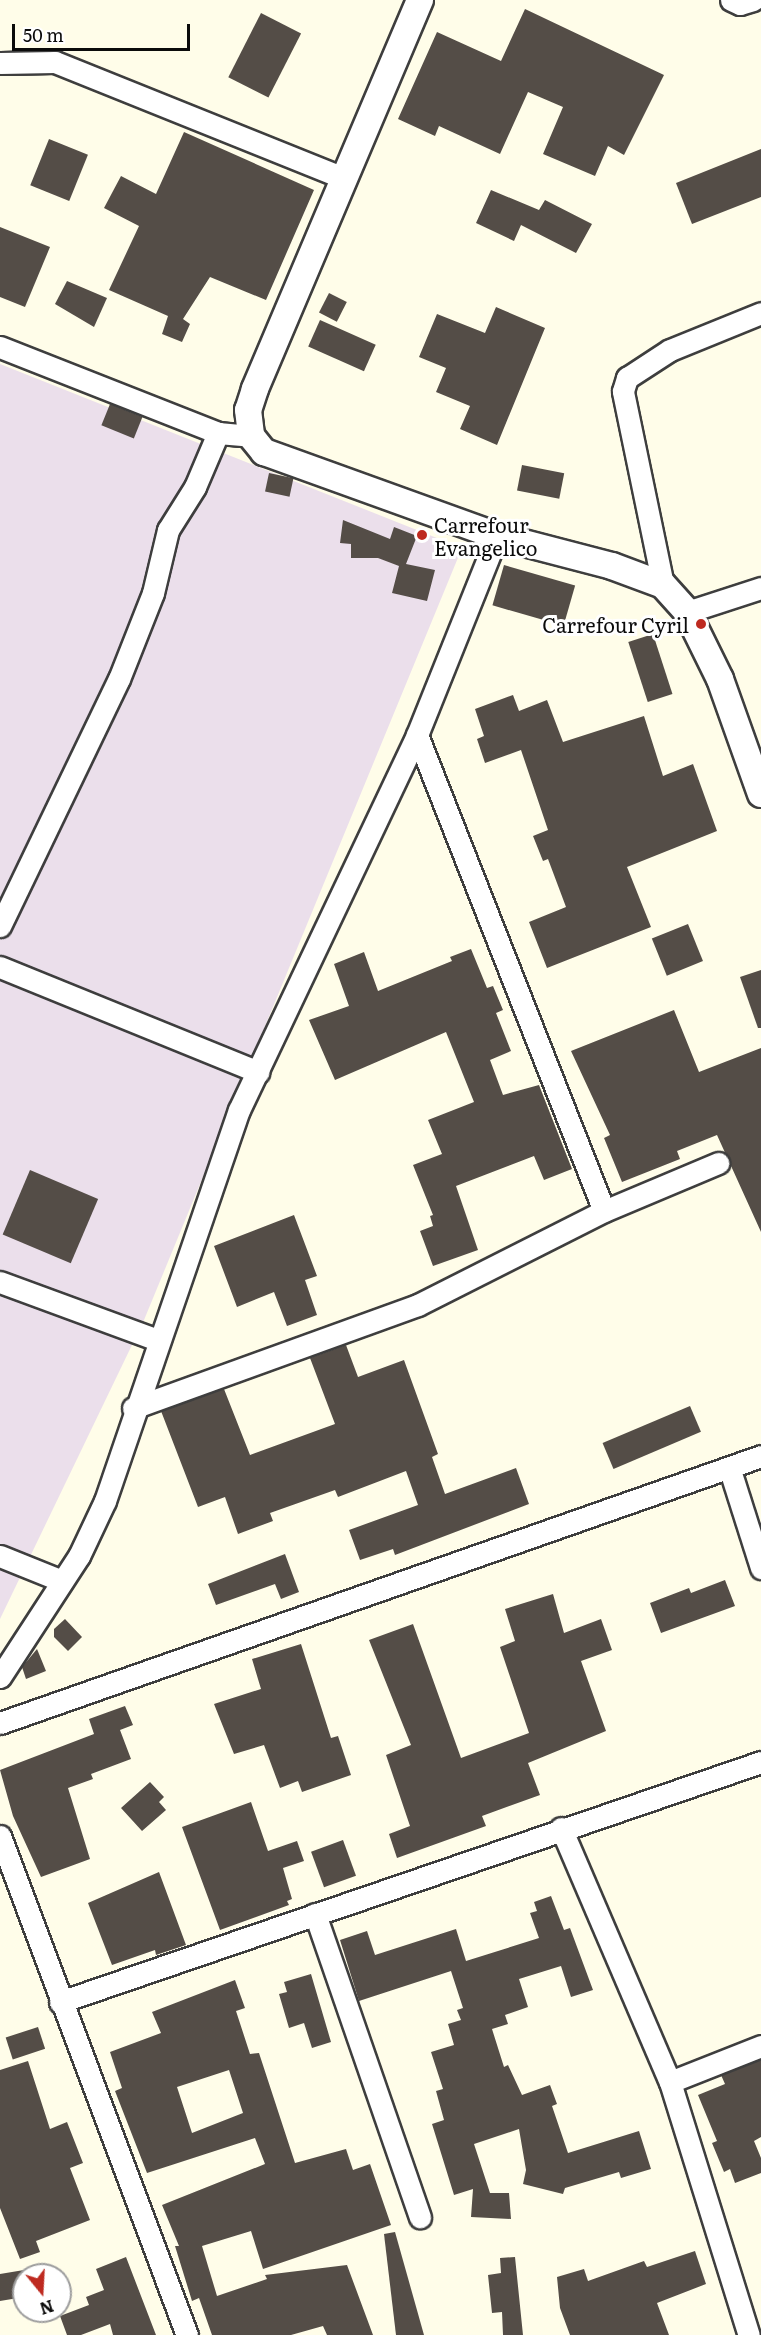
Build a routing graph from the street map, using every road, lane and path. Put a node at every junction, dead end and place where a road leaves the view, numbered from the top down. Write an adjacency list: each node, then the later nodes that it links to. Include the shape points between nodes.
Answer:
1 (420, 0): 5 (street)
2 (731, 0): 3 (street, via 740,4)
3 (753, 0)
4 (0, 63): 5 (street, via 55,62)
5 (344, 178): 9 (street, via 255,389 248,410)
6 (761, 313): 11 (street, via 670,350 627,378 624,391)
7 (0, 348): 8 (street)
8 (218, 434): 9 (street); 16 (street, via 195,487 168,530 153,593 120,679)
9 (251, 436): 10 (street, via 264,452)
10 (496, 536): 11 (street, via 612,566); 14 (street)
11 (663, 585): 13 (street)
12 (761, 588): 13 (street)
13 (687, 612): 15 (street, via 720,679)
14 (417, 735): 18 (street); 20 (street)
15 (761, 794)
16 (0, 926)
17 (0, 967): 18 (street)
18 (258, 1072): 22 (street, via 239,1110)
19 (718, 1163): 20 (street)
20 (604, 1211): 23 (street, via 418,1305)
21 (0, 1282): 22 (street)
22 (158, 1340): 23 (street)
23 (133, 1408): 28 (street, via 105,1501 79,1556)
24 (761, 1456): 25 (street)
25 (730, 1470): 27 (street); 30 (street)
26 (0, 1556): 28 (street)
27 (761, 1568)
28 (62, 1581): 29 (street)
29 (0, 1677)
30 (0, 1723)
31 (761, 1762): 32 (street)
32 (561, 1828): 34 (street); 37 (street)
33 (0, 1836): 35 (street)
34 (315, 1914): 35 (street); 38 (street)
35 (60, 2002): 39 (street)
36 (761, 2046): 37 (street)
37 (670, 2082): 40 (street)
38 (420, 2217)
39 (187, 2335)
40 (748, 2335)

